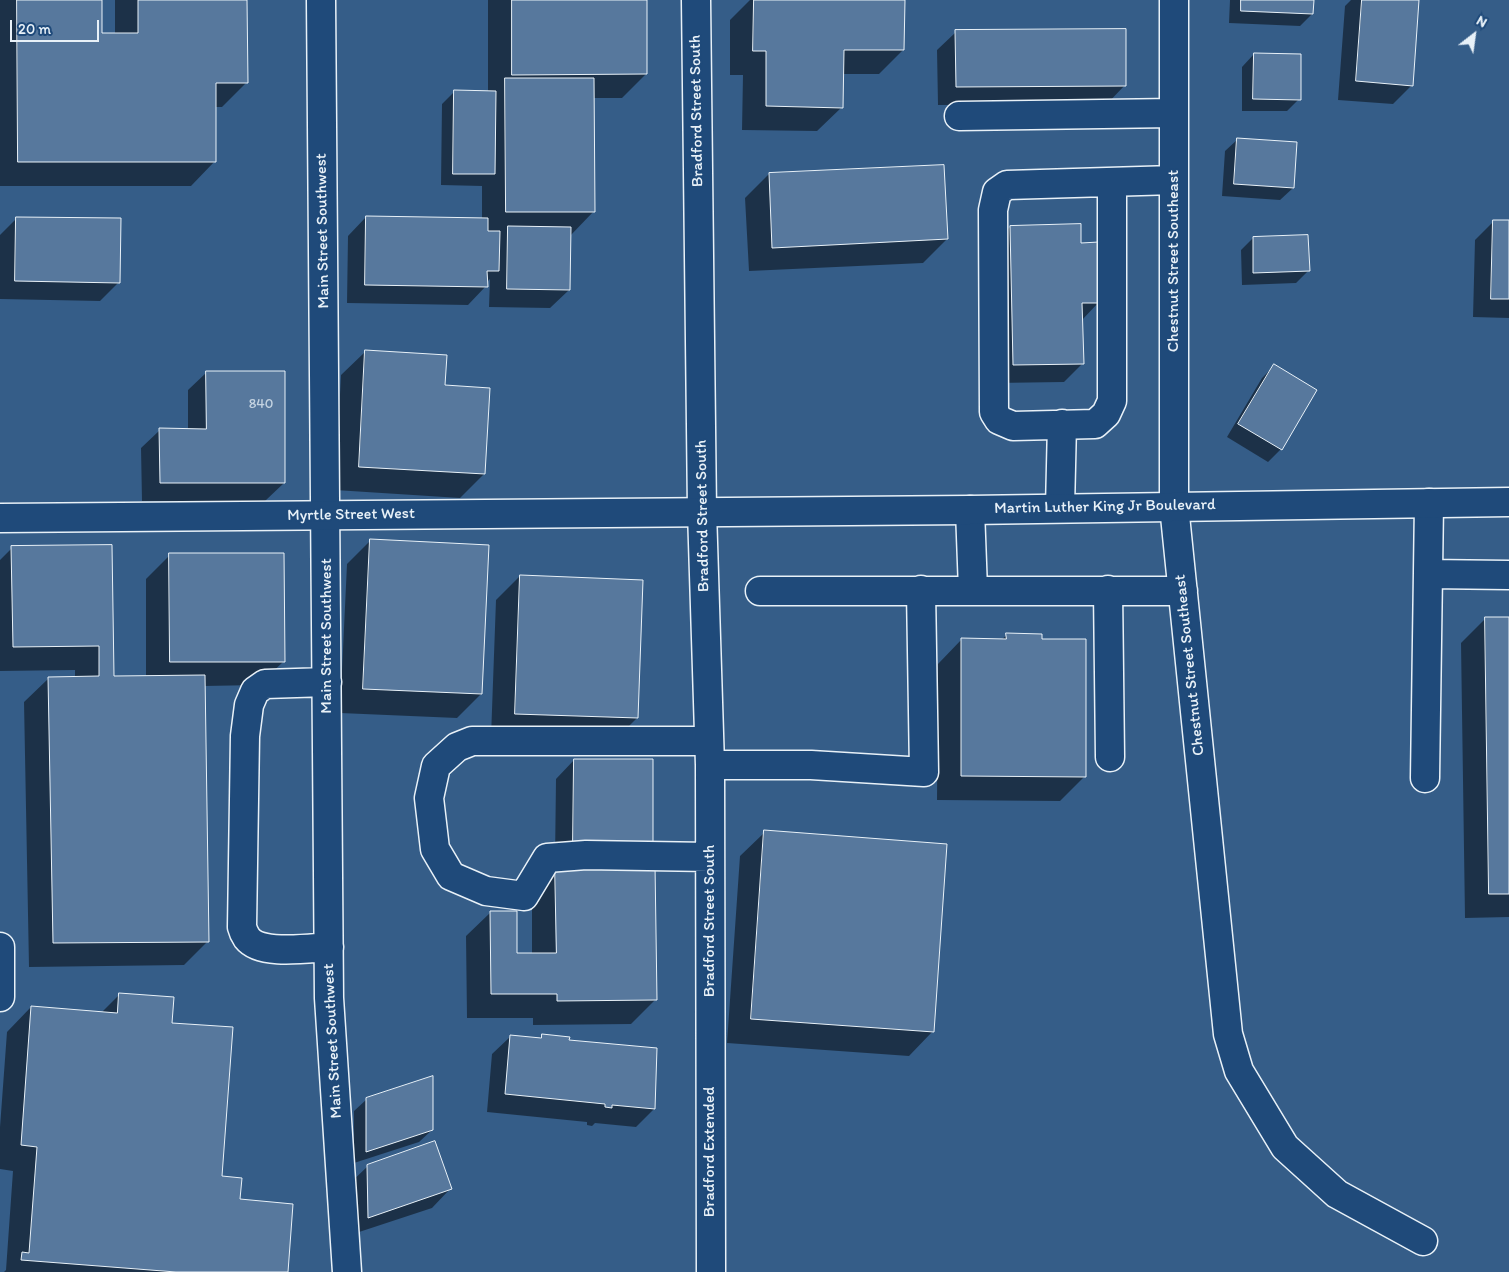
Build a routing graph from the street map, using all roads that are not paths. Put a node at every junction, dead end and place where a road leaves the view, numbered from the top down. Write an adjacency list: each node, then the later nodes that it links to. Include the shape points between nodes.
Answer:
1 (321, 0): 15 (street, Main Street Southwest)
2 (696, 0): 14 (street, Bradford Street South)
3 (1174, 0): 4 (street, Chestnut Street Southeast)
4 (1174, 113): 5 (street); 6 (street, Chestnut Street Southeast)
5 (959, 116)
6 (1174, 180): 7 (street); 11 (street, Chestnut Street Southeast)
7 (1112, 182): 8 (street, via 1112,401 1106,414 1095,424); 8 (street, via 1007,185 998,192 993,210 994,412 999,420 1013,426)
8 (1062, 424): 12 (street)
9 (1509, 502): 10 (street, Martin Luther King Jr Boulevard)
10 (1429, 503): 11 (street, Martin Luther King Jr Boulevard); 17 (street)
11 (1174, 506): 12 (street, Martin Luther King Jr Boulevard); 23 (street, Chestnut Street Southeast)
12 (1060, 508): 13 (street, Martin Luther King Jr Boulevard)
13 (970, 510): 14 (street, Martin Luther King Jr Boulevard); 21 (street)
14 (702, 511): 15 (street, Myrtle Street West); 25 (street, Bradford Street South)
15 (326, 516): 16 (street, Myrtle Street West); 24 (street, Main Street Southwest)
16 (0, 518)
17 (1428, 574): 18 (street); 27 (street)
18 (1509, 575)
19 (760, 590): 20 (street)
20 (921, 590): 21 (street); 25 (street, via 924,772 811,765)
21 (974, 590): 22 (street)
22 (1108, 590): 23 (street); 26 (street)
23 (1183, 591): 33 (street, Chestnut Street Southeast, via 1228,1034 1239,1071 1285,1147 1337,1194)
24 (327, 682): 30 (street, Main Street Southwest); 30 (street, via 265,684 255,692 249,705 245,736 242,927 247,939 260,946 283,950)
25 (710, 753): 28 (street, Bradford Street South); 28 (street, via 472,741 457,746 436,766 429,798 435,849 451,876 486,891 524,896 547,858 586,855)
26 (1110, 757)
27 (1426, 778)
28 (710, 857): 32 (street, Bradford Street South)
29 (0, 947): 31 (street)
30 (329, 947): 34 (street, Main Street Southwest, via 329,998)
31 (0, 997)
32 (710, 1032): 35 (street, Bradford Extended)
33 (1424, 1240)
34 (347, 1272)
35 (711, 1272)

